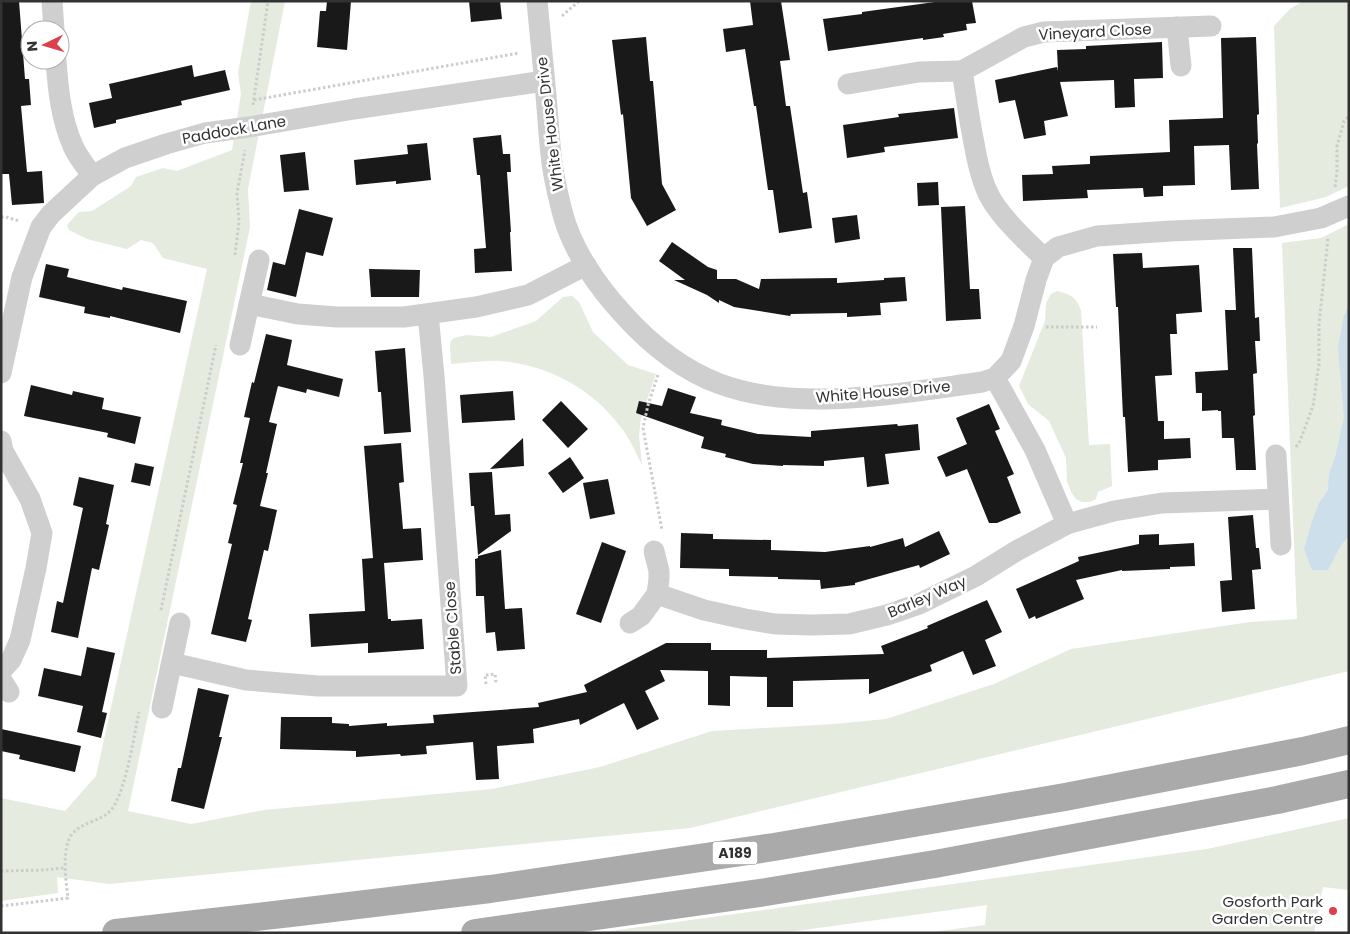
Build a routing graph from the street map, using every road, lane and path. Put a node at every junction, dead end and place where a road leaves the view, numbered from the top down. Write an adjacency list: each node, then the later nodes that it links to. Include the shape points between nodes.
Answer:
1 (52, 1): 4 (street)
2 (268, 1): 13 (path)
3 (537, 1): 7 (street, White House Drive)
4 (53, 20)
5 (1211, 26): 6 (street, Vineyard Close)
6 (1177, 27): 8 (street); 10 (street, Vineyard Close, via 1044,32 1024,37)
7 (541, 50): 11 (street, White House Drive); 13 (path)
8 (1181, 66)
9 (57, 70): 16 (street, via 64,120 73,147)
10 (962, 71): 12 (street, Vineyard Close, via 920,72); 18 (street, via 979,171 987,193 1026,242)
11 (544, 81): 15 (street, Paddock Lane); 21 (street, White House Drive, via 552,164 562,213 574,246)
12 (848, 84)
13 (254, 100): 15 (path)
14 (1349, 116): 17 (path, via 1344,121 1337,146)
15 (249, 127): 16 (street, Paddock Lane, via 205,133 166,144 125,158); 20 (path, via 237,193 239,222)
16 (92, 176): 29 (street, Paddock Lane, via 51,214 41,228 22,277)
17 (1340, 210): 18 (street, via 1321,218 1274,227 1097,236 1058,247); 32 (path, via 1319,324 1313,406 1300,441 1292,451)
18 (1044, 258): 24 (street)
19 (259, 260): 22 (street)
20 (234, 264)
21 (586, 265): 23 (street, via 528,295); 28 (street, White House Drive, via 618,309)
22 (249, 304): 23 (street, via 298,314 337,317); 27 (street)
23 (428, 314): 41 (street, Stable Close, via 457,686 318,686 246,680)
24 (1024, 326): 25 (path); 30 (street, via 1011,361)
25 (1097, 327)
26 (217, 341): 38 (path)
27 (240, 345)
28 (666, 354): 30 (street, White House Drive, via 720,384 796,399 867,396); 36 (path, via 643,428 663,536)
29 (1, 373)
30 (995, 378): 34 (street, via 1035,450)
31 (1, 441): 42 (street, via 3,451 30,499 42,533 20,640 11,660)
32 (1276, 455): 33 (street)
33 (1278, 499): 34 (street, Barley Way, via 1162,502); 35 (street)
34 (1067, 524): 37 (street, Barley Way, via 919,604 849,624 775,624 704,610)
35 (1281, 545)
36 (654, 551): 37 (street, via 659,571)
37 (657, 594): 40 (street, via 641,616)
38 (159, 618)
39 (180, 623): 41 (street)
40 (630, 623)
41 (172, 663): 46 (street)
42 (1, 671)
43 (496, 683): 44 (path, via 495,674 485,676)
44 (486, 684)
45 (141, 703): 49 (path, via 116,803 110,812 71,835)
46 (162, 708)
47 (1349, 740): 52 (main road, A189, via 1074,795 774,847 490,889)
48 (1349, 784): 53 (main road, via 935,864 766,892)
49 (64, 868): 50 (path); 51 (path, via 68,898)
50 (1, 872)
51 (1, 906)
52 (116, 933)
53 (476, 933)

